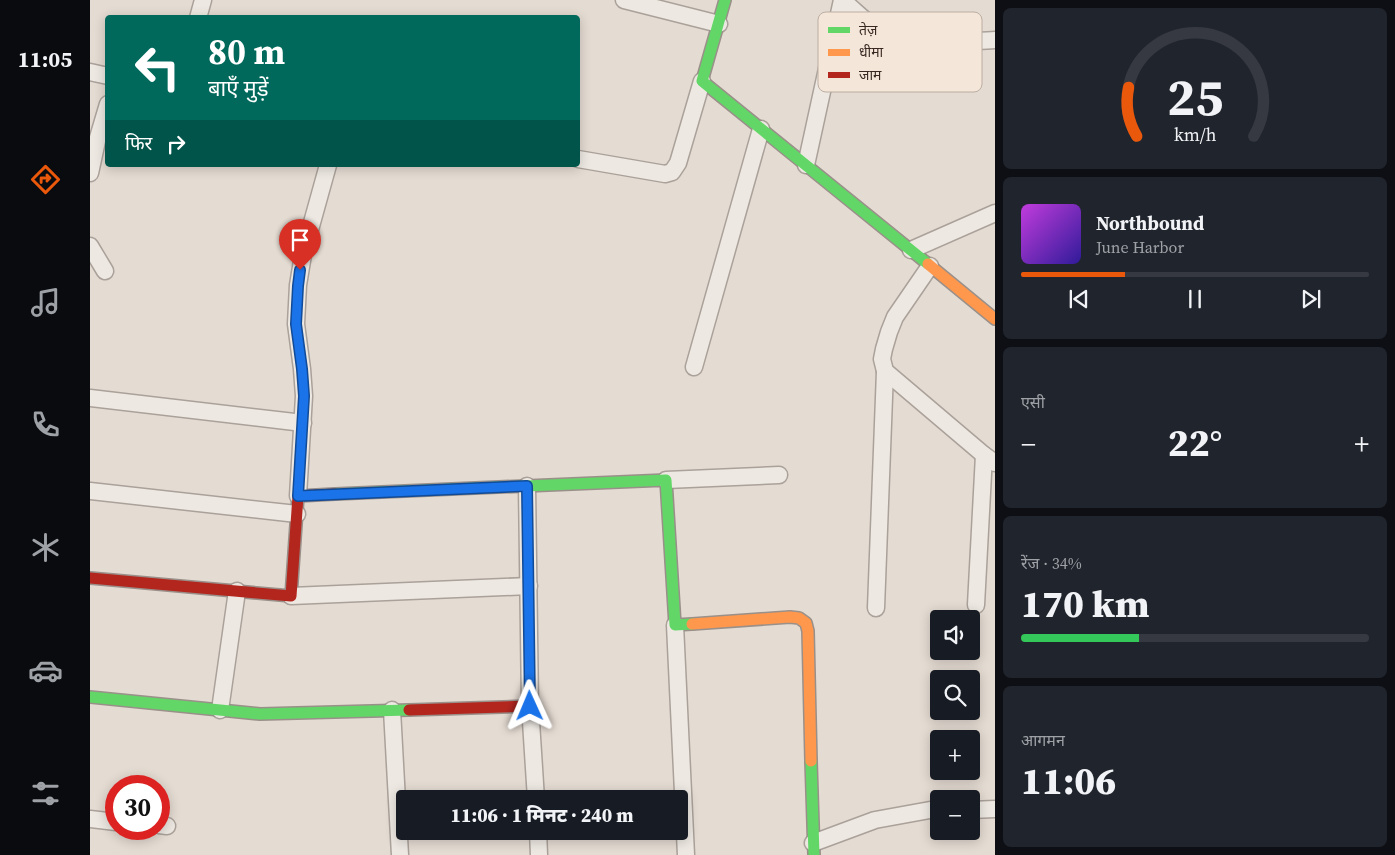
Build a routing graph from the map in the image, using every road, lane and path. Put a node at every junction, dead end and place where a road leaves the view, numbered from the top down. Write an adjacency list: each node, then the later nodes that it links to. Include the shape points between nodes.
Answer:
1 (203, 0): 6 (street)
2 (624, 0): 7 (street)
3 (725, 0): 7 (street)
4 (839, 12): 5 (street, via 842,0)
5 (856, 12)
6 (199, 15)
7 (719, 24): 12 (street)
8 (995, 40): 9 (street)
9 (982, 41)
10 (90, 72): 11 (street)
11 (105, 75)
12 (702, 81): 15 (street); 16 (street, via 678,164 672,172 665,174)
13 (822, 92): 17 (street)
14 (105, 114): 19 (street)
15 (761, 129): 17 (street); 26 (street)
16 (580, 159)
17 (806, 165): 22 (street)
18 (327, 167): 29 (street, via 303,255 298,286 296,324 304,396)
19 (90, 173)
20 (995, 213): 22 (street)
21 (90, 246): 24 (street)
22 (911, 250): 23 (street)
23 (930, 266): 25 (street); 27 (street, via 895,317 882,359)
24 (105, 271)
25 (995, 319)
26 (694, 367)
27 (885, 371): 30 (street); 42 (street)
28 (90, 398): 29 (street)
29 (303, 423): 35 (street)
30 (989, 459): 41 (street)
31 (779, 475): 32 (street)
32 (666, 480): 33 (street); 43 (street)
33 (527, 486): 35 (street); 38 (street)
34 (90, 491): 36 (street)
35 (298, 496): 36 (street)
36 (297, 514): 40 (street)
37 (90, 578): 39 (street)
38 (529, 586): 40 (street); 45 (street)
39 (237, 591): 40 (street); 46 (street)
40 (292, 596)
41 (976, 604)
42 (876, 608)
43 (675, 625): 55 (street, via 790,617 806,623); 58 (street)
44 (90, 697): 46 (street)
45 (530, 706): 47 (street); 48 (street)
46 (220, 710): 47 (street, via 260,714)
47 (392, 710): 56 (street)
48 (535, 790)
49 (995, 809): 51 (street)
50 (930, 810): 55 (street, via 875,820)
51 (980, 810)
52 (90, 819): 53 (street)
53 (105, 821)
54 (538, 840): 57 (street)
55 (814, 849)
56 (400, 855)
57 (539, 855)
58 (686, 855)

